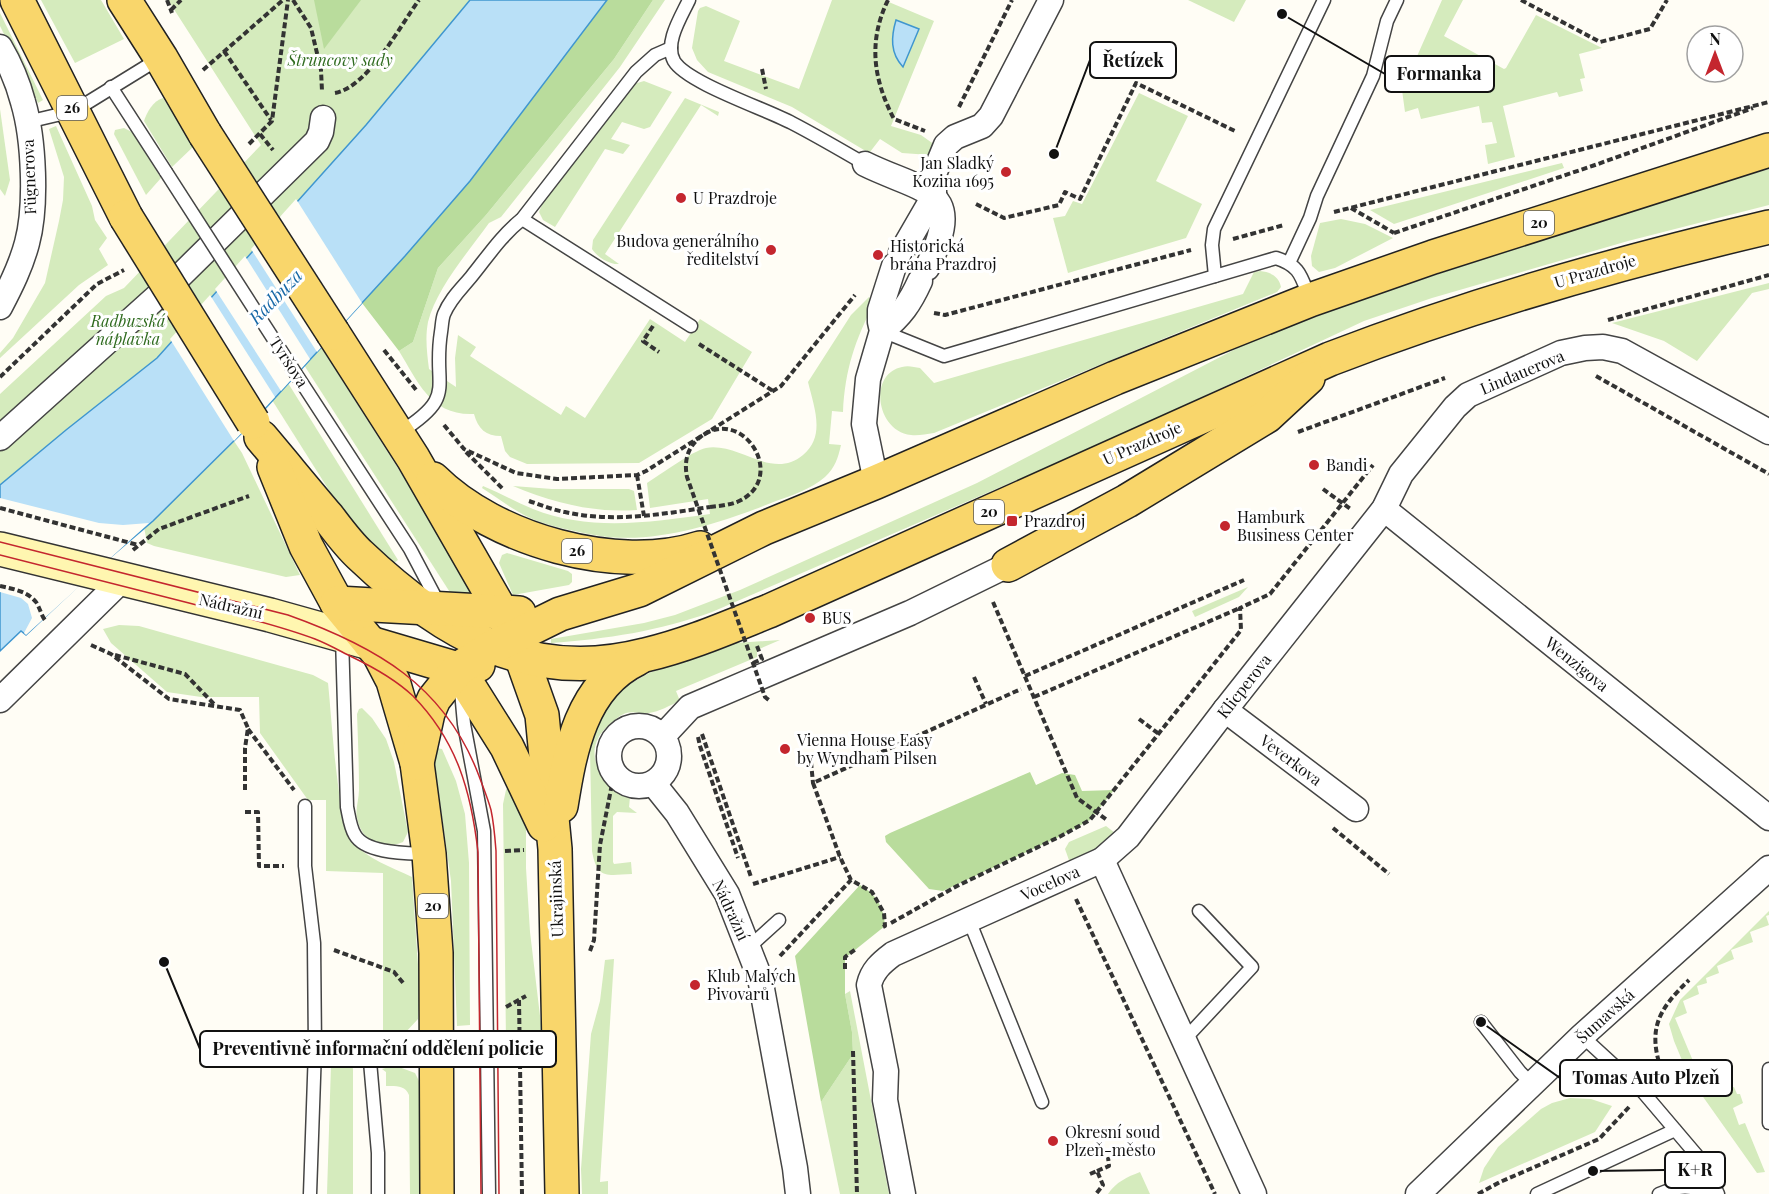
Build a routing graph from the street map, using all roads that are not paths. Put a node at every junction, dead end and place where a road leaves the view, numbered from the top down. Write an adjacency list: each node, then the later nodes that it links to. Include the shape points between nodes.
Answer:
1 (17, 0): 12 (main road, 26)
2 (124, 0): 9 (main road, 26)
3 (689, 0): 8 (lane)
4 (1051, 0): 16 (street, via 991,116 982,126 955,137 946,146 934,174)
5 (1324, 0): 20 (lane, via 1214,229)
6 (1397, 0): 19 (lane, via 1387,21 1373,76)
7 (0, 47): 13 (street, Fügnerova, via 23,102)
8 (671, 48): 15 (lane, via 674,60 688,76 790,122); 17 (lane, via 636,72)
9 (161, 58): 10 (lane); 29 (main road, 26, bridge, via 205,134)
10 (111, 87): 12 (lane); 38 (lane, Tyršova, bridge, via 410,549)
11 (323, 107): 28 (street, via 317,141 180,276)
12 (74, 111): 13 (lane); 26 (main road, 26, bridge, via 126,217)
13 (27, 122): 22 (street, Fügnerova, via 33,209 17,275)
14 (1769, 150): 21 (main road, 20)
15 (865, 164): 16 (street)
16 (934, 196): 24 (street, via 898,260 884,295 880,310); 24 (street, via 943,215 943,227 908,304 898,319)
17 (522, 219): 23 (lane); 29 (lane, via 505,233 443,315 439,397 418,421)
18 (1769, 227): 25 (main road, U Prazdroje / 20, via 1656,254 1533,290 1411,328)
19 (1289, 262): 20 (lane, via 1275,258); 21 (lane, via 1297,268)
20 (1215, 276): 24 (lane, via 944,356)
21 (1310, 300): 30 (main road, 20, via 1115,378)
22 (0, 307)
23 (691, 326)
24 (882, 331): 30 (street, via 868,379 864,424)
25 (1330, 359): 34 (main road, via 1267,416 1127,501); 41 (main road, U Prazdroje / 20, via 769,611)
26 (257, 429): 36 (main road, via 306,546); 38 (main road, 26, via 358,554)
27 (1769, 432): 31 (street, Lindauerova, via 1622,351 1585,348 1561,353 1468,395 1401,474)
28 (0, 438)
29 (405, 446): 32 (main road, 26, via 438,483 466,506 530,538 566,549 633,559 685,553); 39 (main road)
30 (876, 482): 32 (main road, 20)
31 (1384, 509): 44 (street, Klicperova); 50 (street, Wenzigova)
32 (764, 528): 39 (main road, 20, via 639,590 560,614)
33 (0, 549): 35 (street, Nádražní)
34 (1008, 565): 45 (street, via 910,613 690,707)
35 (107, 577): 37 (street, Nádražní); 43 (street)
36 (337, 603): 37 (street); 38 (main road); 40 (main road)
37 (270, 615): 40 (street, Nádražní)
38 (440, 619): 39 (main road)
39 (507, 638): 41 (main road, U Prazdroje, via 562,664); 42 (main road); 51 (main road, Ukrajinská, via 542,715)
40 (356, 639): 42 (main road); 46 (main road, via 379,654 393,681); 52 (lane, via 348,807 354,835 371,848)
41 (645, 656): 51 (main road, 20, via 624,665 600,686 582,717 566,779)
42 (457, 664): 46 (main road, 20, via 434,699); 51 (main road, via 507,747); 74 (lane, via 484,831)
43 (0, 700)
44 (1226, 710): 49 (street, Veverkova); 53 (street, Klicperova, via 1128,837)
45 (663, 736): 47 (street, via 668,744 669,762 666,771); 47 (street, via 636,725 625,728 611,744 609,764 614,774 622,781 642,786)
46 (417, 763): 52 (main road, 20)
47 (653, 783): 58 (street, Nádražní, via 677,813 727,894)
48 (305, 806): 62 (lane, via 305,866 314,943)
49 (1356, 809)
50 (1769, 818)
51 (555, 849): 75 (main road, Ukrajinská / 20)
52 (429, 854): 63 (main road, 20)
53 (1102, 860): 56 (street, Vocelova); 61 (street)
54 (1769, 868): 60 (street, Šumavská)
55 (1199, 911): 61 (lane, via 1252,967)
56 (969, 920): 67 (lane); 77 (street, Vocelova, via 893,954 871,976 869,986 886,1071 885,1100)
57 (775, 924): 58 (lane)
58 (748, 948): 76 (street, Nádražní, via 760,978)
59 (1481, 1022): 66 (lane)
60 (1582, 1036): 66 (street, Šumavská); 69 (lane, via 1643,1092)
61 (1184, 1040): 78 (street)
62 (315, 1049): 64 (lane); 71 (lane)
63 (437, 1049): 64 (lane, via 415,1046); 73 (main road, 20)
64 (369, 1050): 72 (lane)
65 (1769, 1069): 68 (lane)
66 (1533, 1085): 70 (street, Šumavská)
67 (1042, 1102)
68 (1769, 1123)
69 (1676, 1130): 79 (lane); 82 (lane, via 1705,1165)
70 (1429, 1190)
71 (310, 1194)
72 (378, 1194)
73 (436, 1194)
74 (489, 1194)
75 (562, 1194)
76 (798, 1194)
77 (903, 1194)
78 (1254, 1194)
79 (1537, 1194)
80 (1659, 1194): 81 (lane, via 1689,1187)
81 (1710, 1194)
82 (1718, 1194)

